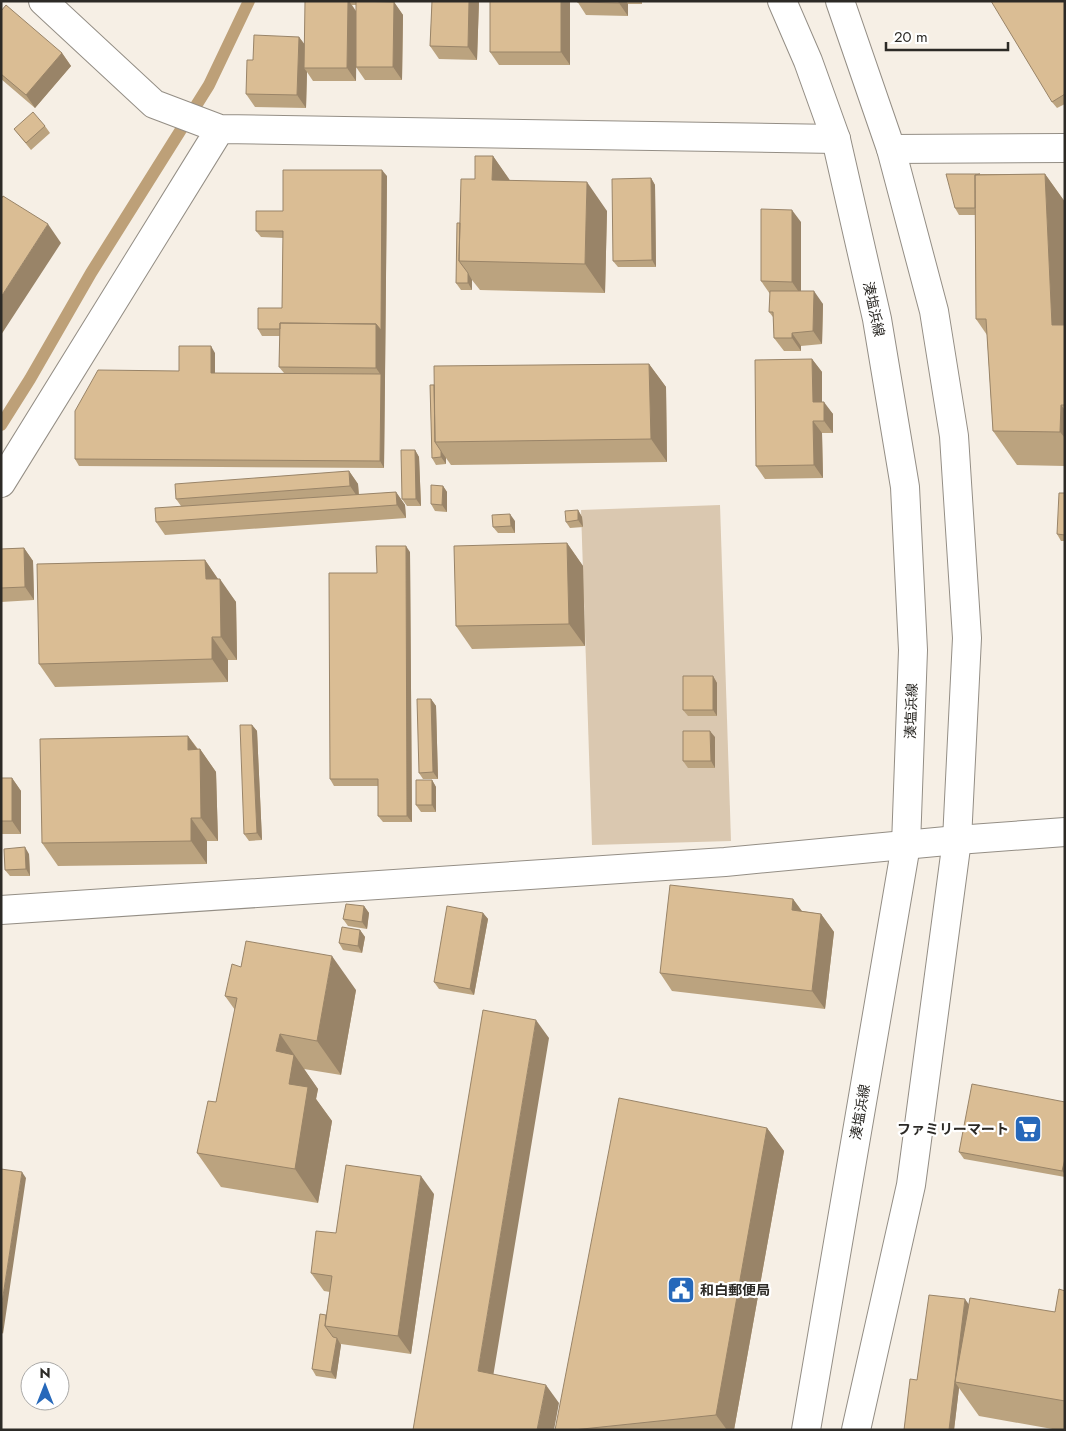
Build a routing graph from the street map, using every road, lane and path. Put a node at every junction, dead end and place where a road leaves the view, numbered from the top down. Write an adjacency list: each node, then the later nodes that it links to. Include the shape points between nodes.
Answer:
1 (43, 1): 4 (main road, via 154,104)
2 (782, 1): 5 (main road, 湊塩浜線)
3 (840, 1): 6 (main road)
4 (220, 129): 5 (main road); 8 (main road)
5 (836, 139): 11 (main road, 湊塩浜線, via 876,319 905,487 913,650)
6 (891, 148): 7 (main road); 10 (main road, via 934,311 954,436 967,638)
7 (1065, 148)
8 (1, 483)
9 (1065, 832): 10 (main road)
10 (956, 840): 11 (main road); 14 (main road, via 911,1184)
11 (906, 845): 12 (main road, via 724,862); 13 (main road, 湊塩浜線)
12 (1, 910)
13 (806, 1430)
14 (856, 1430)

